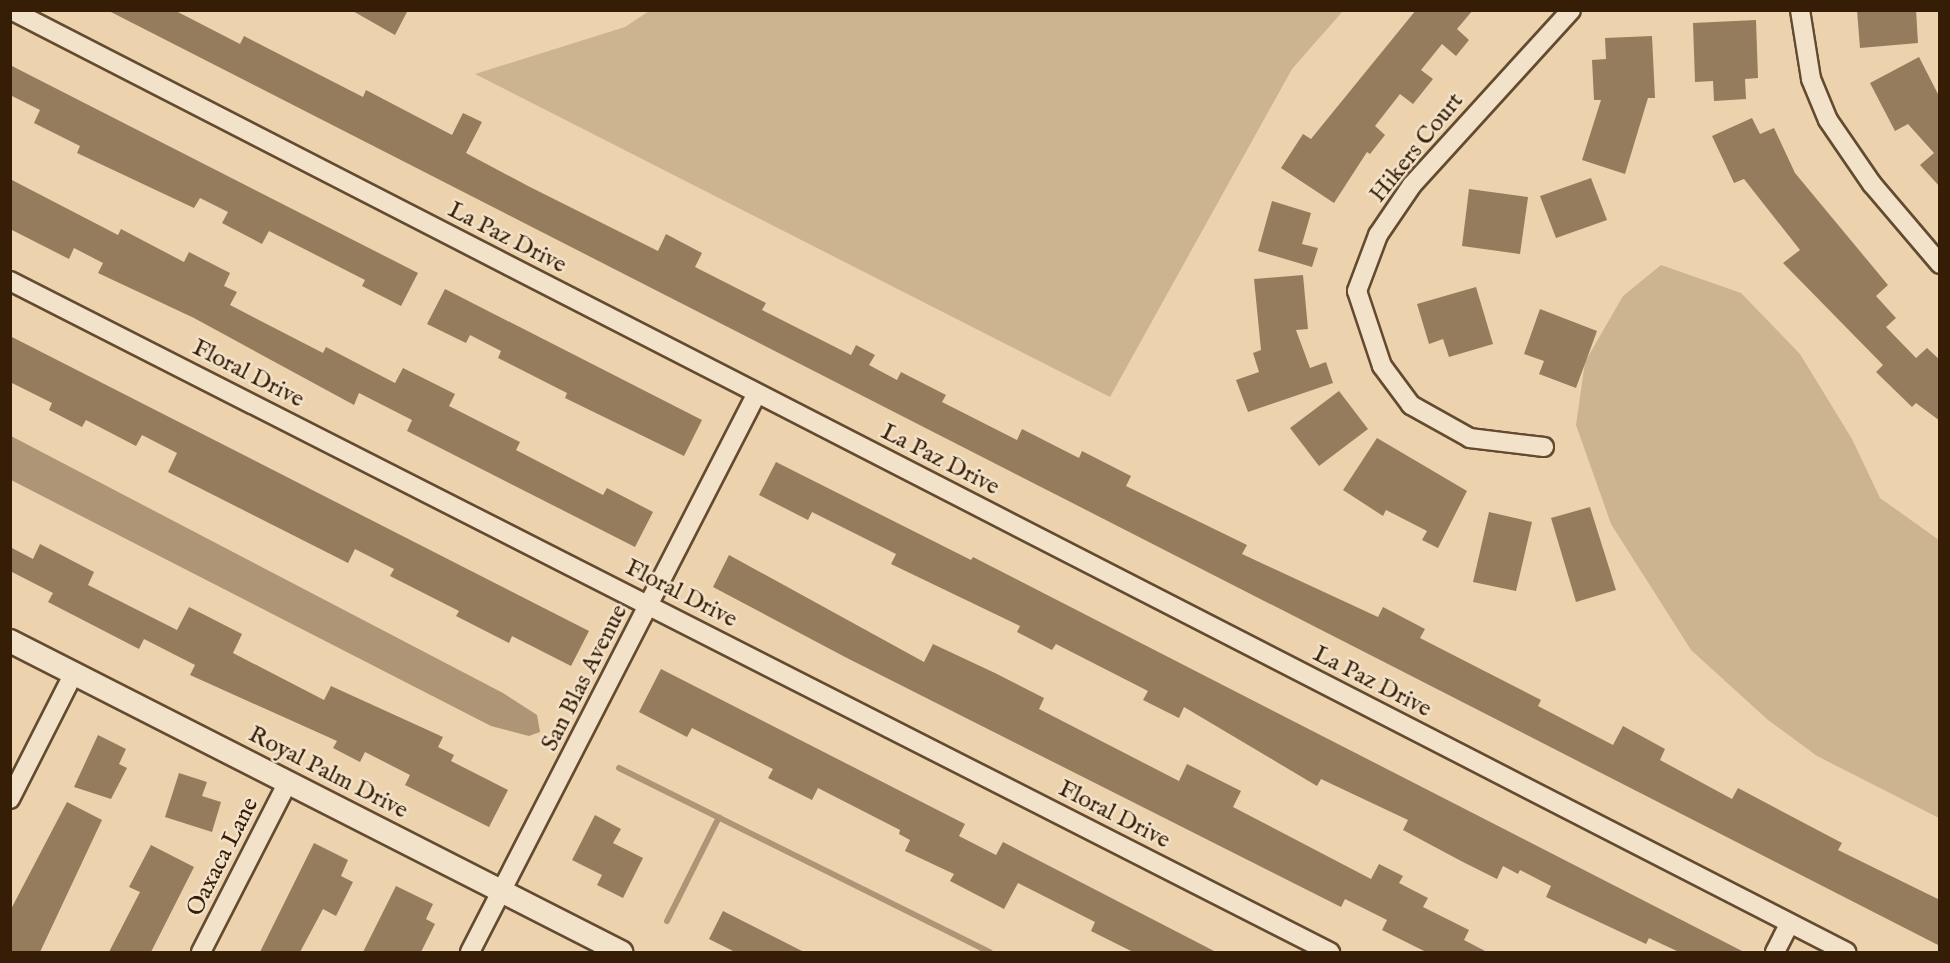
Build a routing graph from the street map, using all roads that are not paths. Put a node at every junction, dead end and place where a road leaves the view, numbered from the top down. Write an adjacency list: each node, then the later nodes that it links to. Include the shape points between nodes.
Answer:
1 (11, 10): 6 (street, La Paz Drive)
2 (1571, 10): 7 (street, Hikers Court, via 1412,185 1378,235 1357,291 1382,366 1411,405 1470,438)
3 (1800, 10): 4 (street, via 1811,79 1827,120 1872,184)
4 (1940, 264)
5 (10, 281): 8 (street, Floral Drive)
6 (757, 393): 8 (street, San Blas Avenue); 14 (street, La Paz Drive)
7 (1544, 447)
8 (649, 605): 13 (street, San Blas Avenue); 18 (street, Floral Drive)
9 (10, 641): 10 (street, Royal Palm Drive)
10 (75, 673): 11 (street, Royal Palm Drive); 12 (street)
11 (288, 782): 13 (street, Royal Palm Drive); 15 (street, Oaxaca Lane)
12 (10, 799)
13 (502, 892): 16 (street, San Blas Avenue); 17 (street, Royal Palm Drive)
14 (1790, 924): 19 (street); 20 (street, La Paz Drive)
15 (201, 952)
16 (470, 952)
17 (621, 952)
18 (1330, 952)
19 (1775, 952)
20 (1846, 952)

